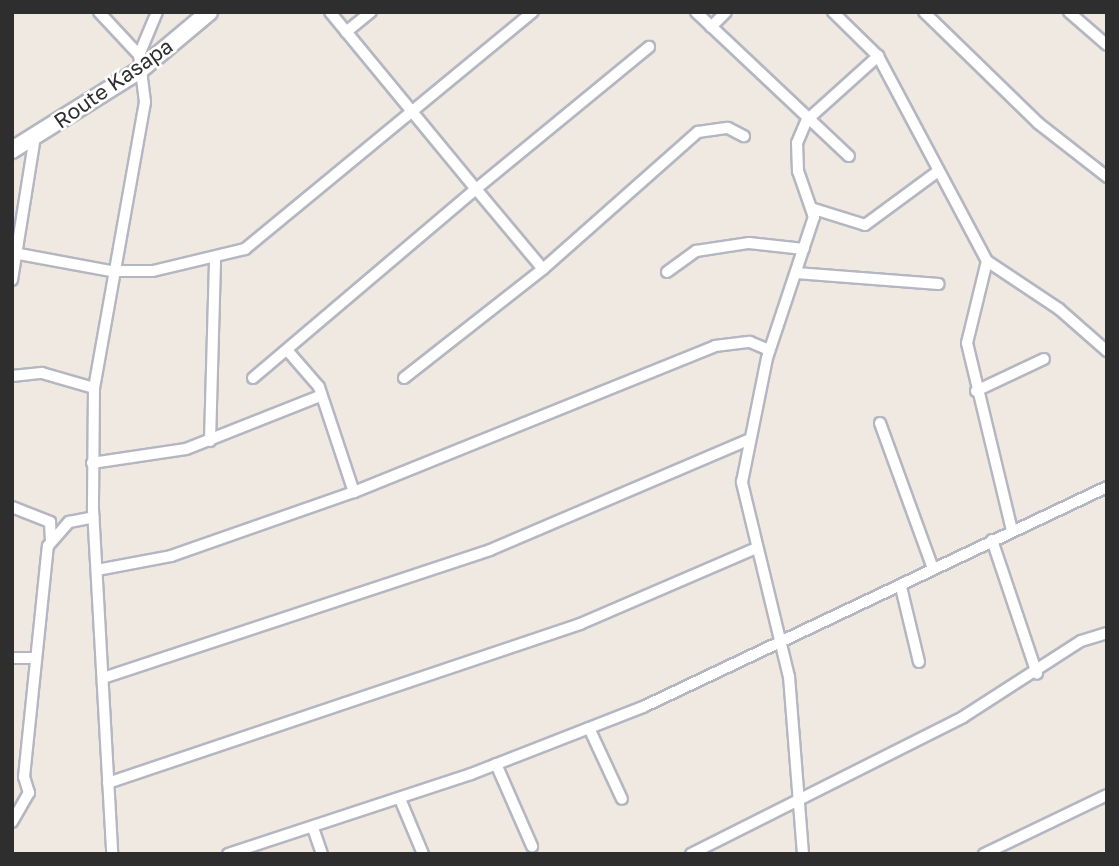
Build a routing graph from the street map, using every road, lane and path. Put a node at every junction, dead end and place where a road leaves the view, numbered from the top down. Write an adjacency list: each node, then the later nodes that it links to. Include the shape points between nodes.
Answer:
1 (99, 12): 17 (street)
2 (158, 12): 17 (street)
3 (209, 12): 17 (main road, Route Kasapa)
4 (330, 12): 13 (street)
5 (371, 12): 13 (street)
6 (533, 12): 18 (street)
7 (696, 12): 12 (street)
8 (726, 12): 12 (street)
9 (833, 12): 16 (street)
10 (924, 12): 25 (street, via 1038,123)
11 (1069, 12): 14 (street)
12 (712, 27): 19 (street)
13 (346, 32): 18 (street)
14 (1107, 45)
15 (649, 47): 26 (street)
16 (878, 56): 19 (street); 24 (street)
17 (139, 63): 20 (main road, Route Kasapa); 33 (street, via 143,131)
18 (414, 115): 26 (street); 30 (street, via 263,237)
19 (807, 120): 23 (street); 27 (street, via 795,154)
20 (35, 136): 22 (main road, Route Kasapa); 29 (street)
21 (744, 136): 32 (street, via 728,128 698,132)
22 (12, 150)
23 (849, 156)
24 (937, 172): 27 (street, via 865,225); 31 (street)
25 (1107, 177)
26 (476, 189): 32 (street); 38 (street)
27 (814, 209): 28 (street)
28 (804, 249): 34 (street, via 749,243 709,249); 35 (street)
29 (19, 254): 33 (street); 36 (street)
30 (215, 259): 33 (street, via 153,271); 50 (street)
31 (987, 261): 40 (street, via 1059,309); 46 (street, via 967,334)
32 (543, 269): 44 (street)
33 (111, 271): 45 (street)
34 (667, 272)
35 (796, 273): 37 (street); 39 (street)
36 (12, 280)
37 (939, 284)
38 (286, 350): 43 (street); 47 (street)
39 (769, 350): 49 (street); 53 (street, via 750,342 715,346)
40 (1107, 351)
41 (1044, 359): 46 (street)
42 (12, 376): 45 (street, via 42,373)
43 (253, 378)
44 (404, 378)
45 (94, 388): 51 (street)
46 (976, 391): 56 (street)
47 (320, 396): 50 (street); 53 (street)
48 (880, 422): 60 (street)
49 (748, 440): 59 (street, via 742,482); 69 (street, via 490,550)
50 (210, 441): 51 (street)
51 (92, 463): 55 (street)
52 (1107, 487): 56 (street)
53 (354, 492): 61 (street, via 171,556)
54 (12, 507): 58 (street, via 50,523)
55 (94, 517): 58 (street, via 73,519); 61 (street)
56 (1012, 531): 57 (street)
57 (992, 540): 60 (street); 68 (street)
58 (51, 541): 66 (street)
59 (754, 549): 64 (street); 72 (street, via 580,624)
60 (933, 569): 62 (street)
61 (97, 570): 69 (street)
62 (901, 587): 64 (street); 67 (street)
63 (1107, 633): 68 (street, via 1081,641)
64 (780, 646): 70 (street); 76 (street, via 789,677)
65 (12, 658): 66 (street)
66 (36, 658): 77 (street, via 24,777 29,793)
67 (919, 662)
68 (1037, 674): 76 (street)
69 (103, 678): 72 (street)
70 (589, 728): 71 (street); 75 (street)
71 (496, 764): 74 (street); 79 (street)
72 (108, 783): 80 (street)
73 (1107, 795): 86 (street)
74 (400, 799): 78 (street); 83 (street)
75 (622, 799)
76 (798, 799): 84 (street); 85 (street)
77 (12, 822)
78 (313, 828): 81 (street); 82 (street)
79 (532, 846)
80 (112, 854)
81 (228, 854)
82 (322, 854)
83 (423, 854)
84 (691, 854)
85 (803, 854)
86 (984, 854)

